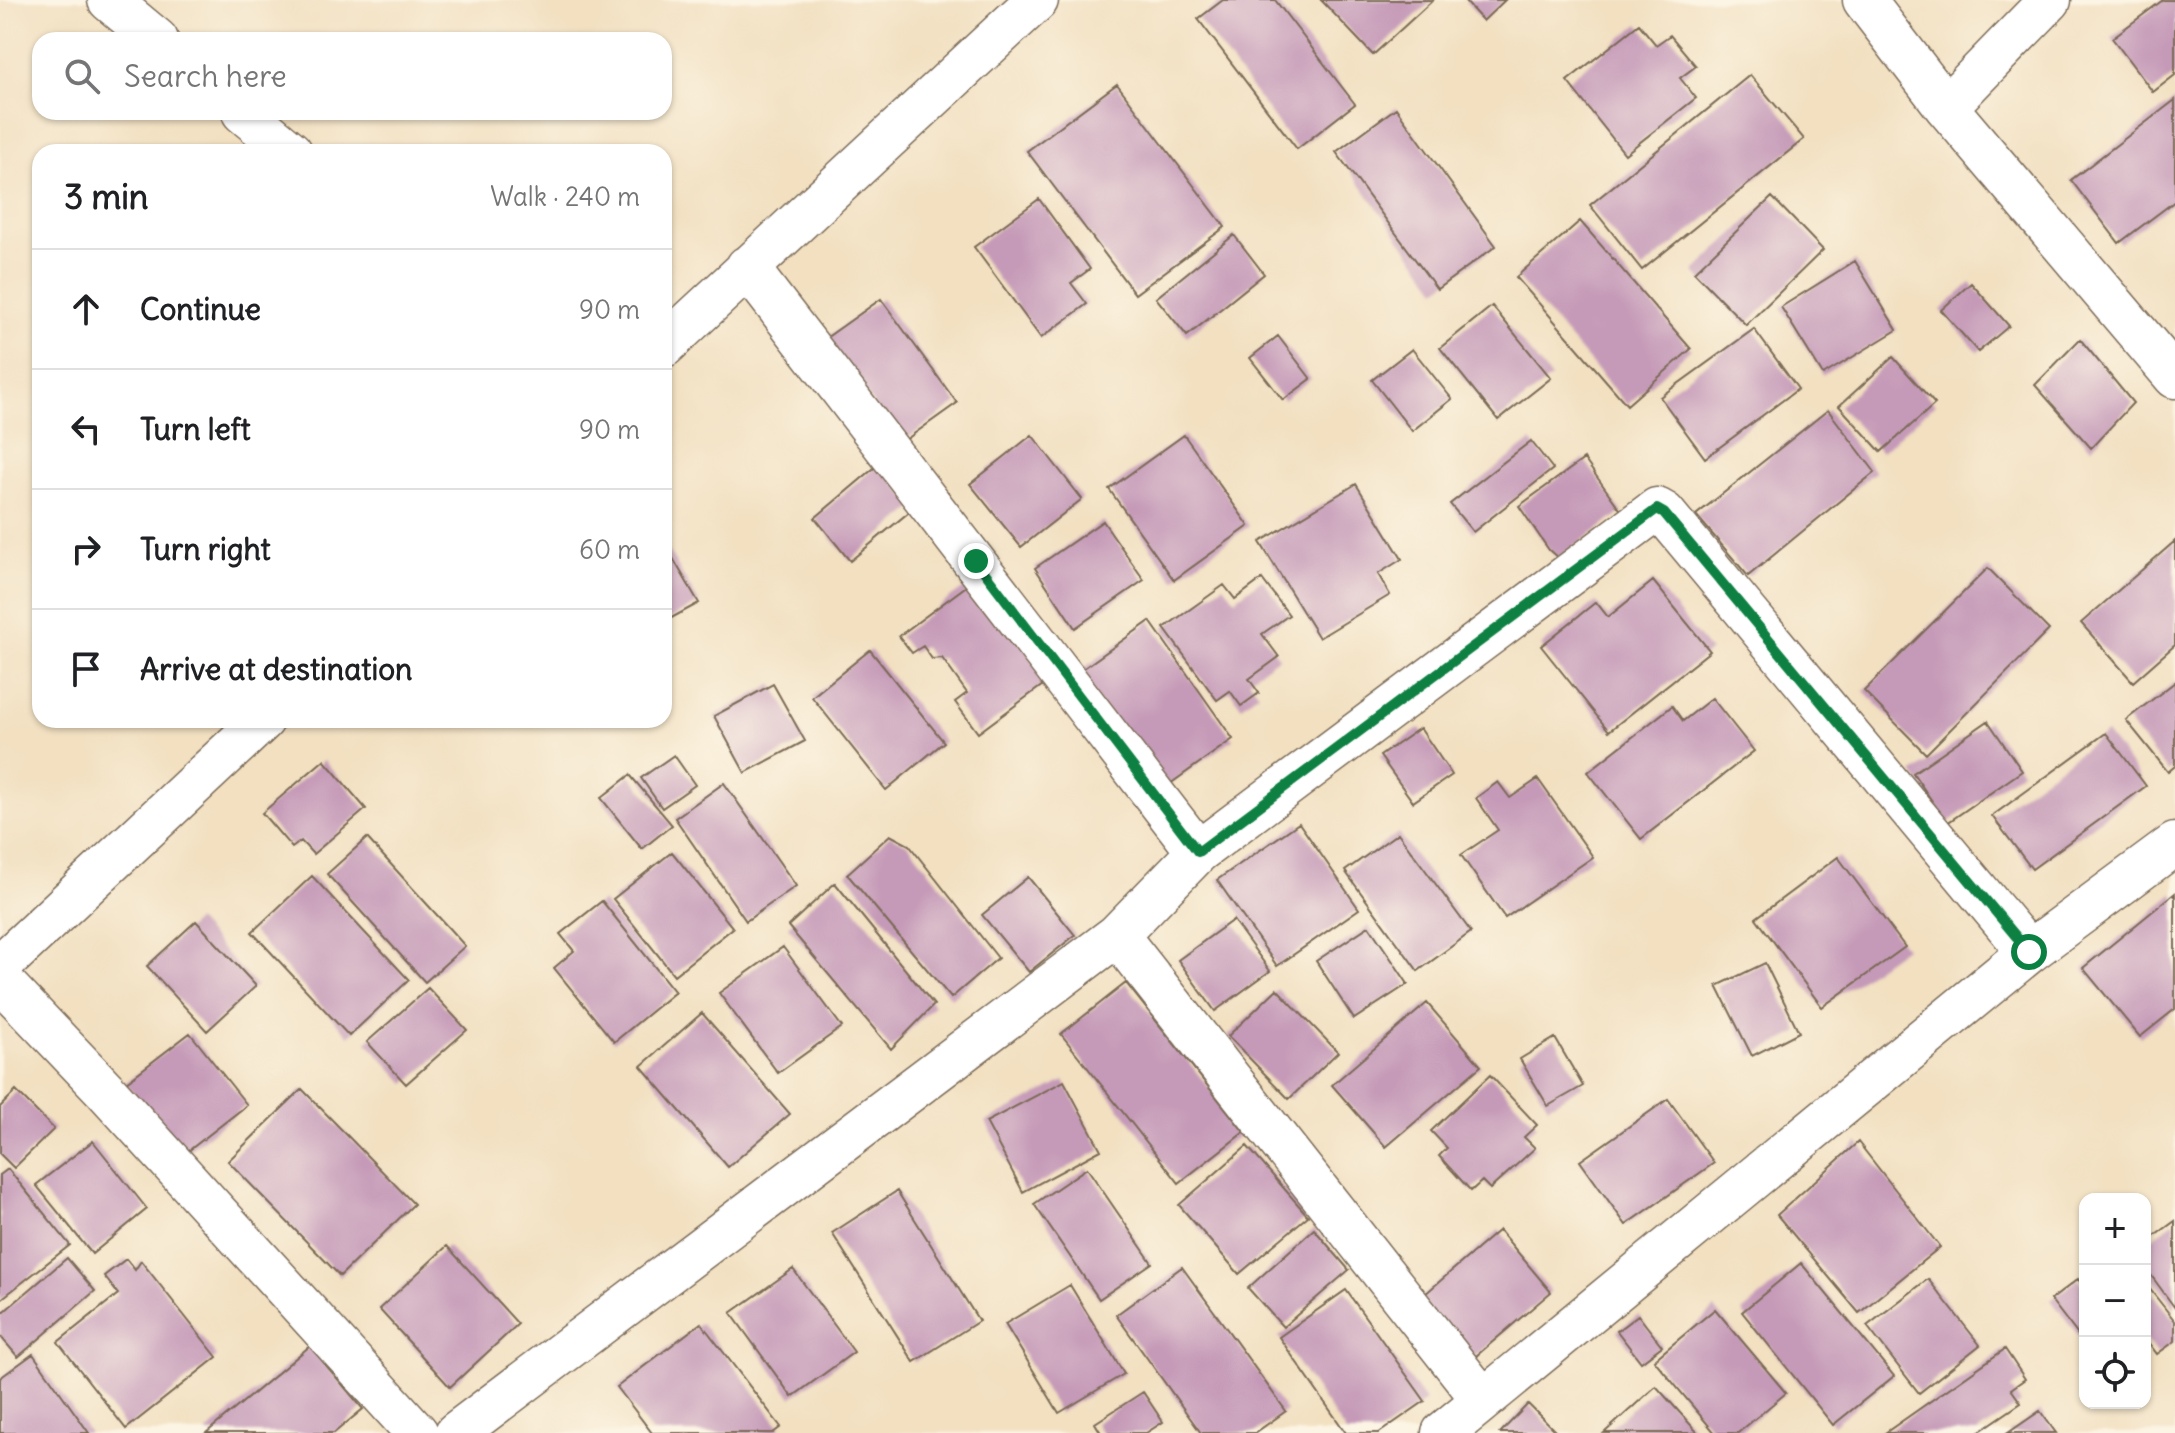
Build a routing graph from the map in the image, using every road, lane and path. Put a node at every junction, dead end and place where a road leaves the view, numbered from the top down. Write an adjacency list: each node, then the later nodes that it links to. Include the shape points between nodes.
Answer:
1 (109, 0): 5 (street)
2 (1037, 0): 9 (street)
3 (1864, 0): 6 (street)
4 (2050, 0): 6 (street)
5 (147, 32)
6 (1946, 107): 11 (street)
7 (253, 120): 8 (street)
8 (281, 144)
9 (747, 267): 10 (street); 14 (street)
10 (672, 338)
11 (2175, 377)
12 (254, 728): 17 (street)
13 (2175, 844): 16 (street)
14 (1198, 852): 15 (street); 16 (street, via 1657,509)
15 (1117, 935): 19 (street); 21 (street)
16 (2029, 952): 19 (street)
17 (0, 966)
18 (0, 980): 20 (street)
19 (1483, 1400): 22 (street)
20 (417, 1433)
21 (456, 1433)
22 (1443, 1433)

